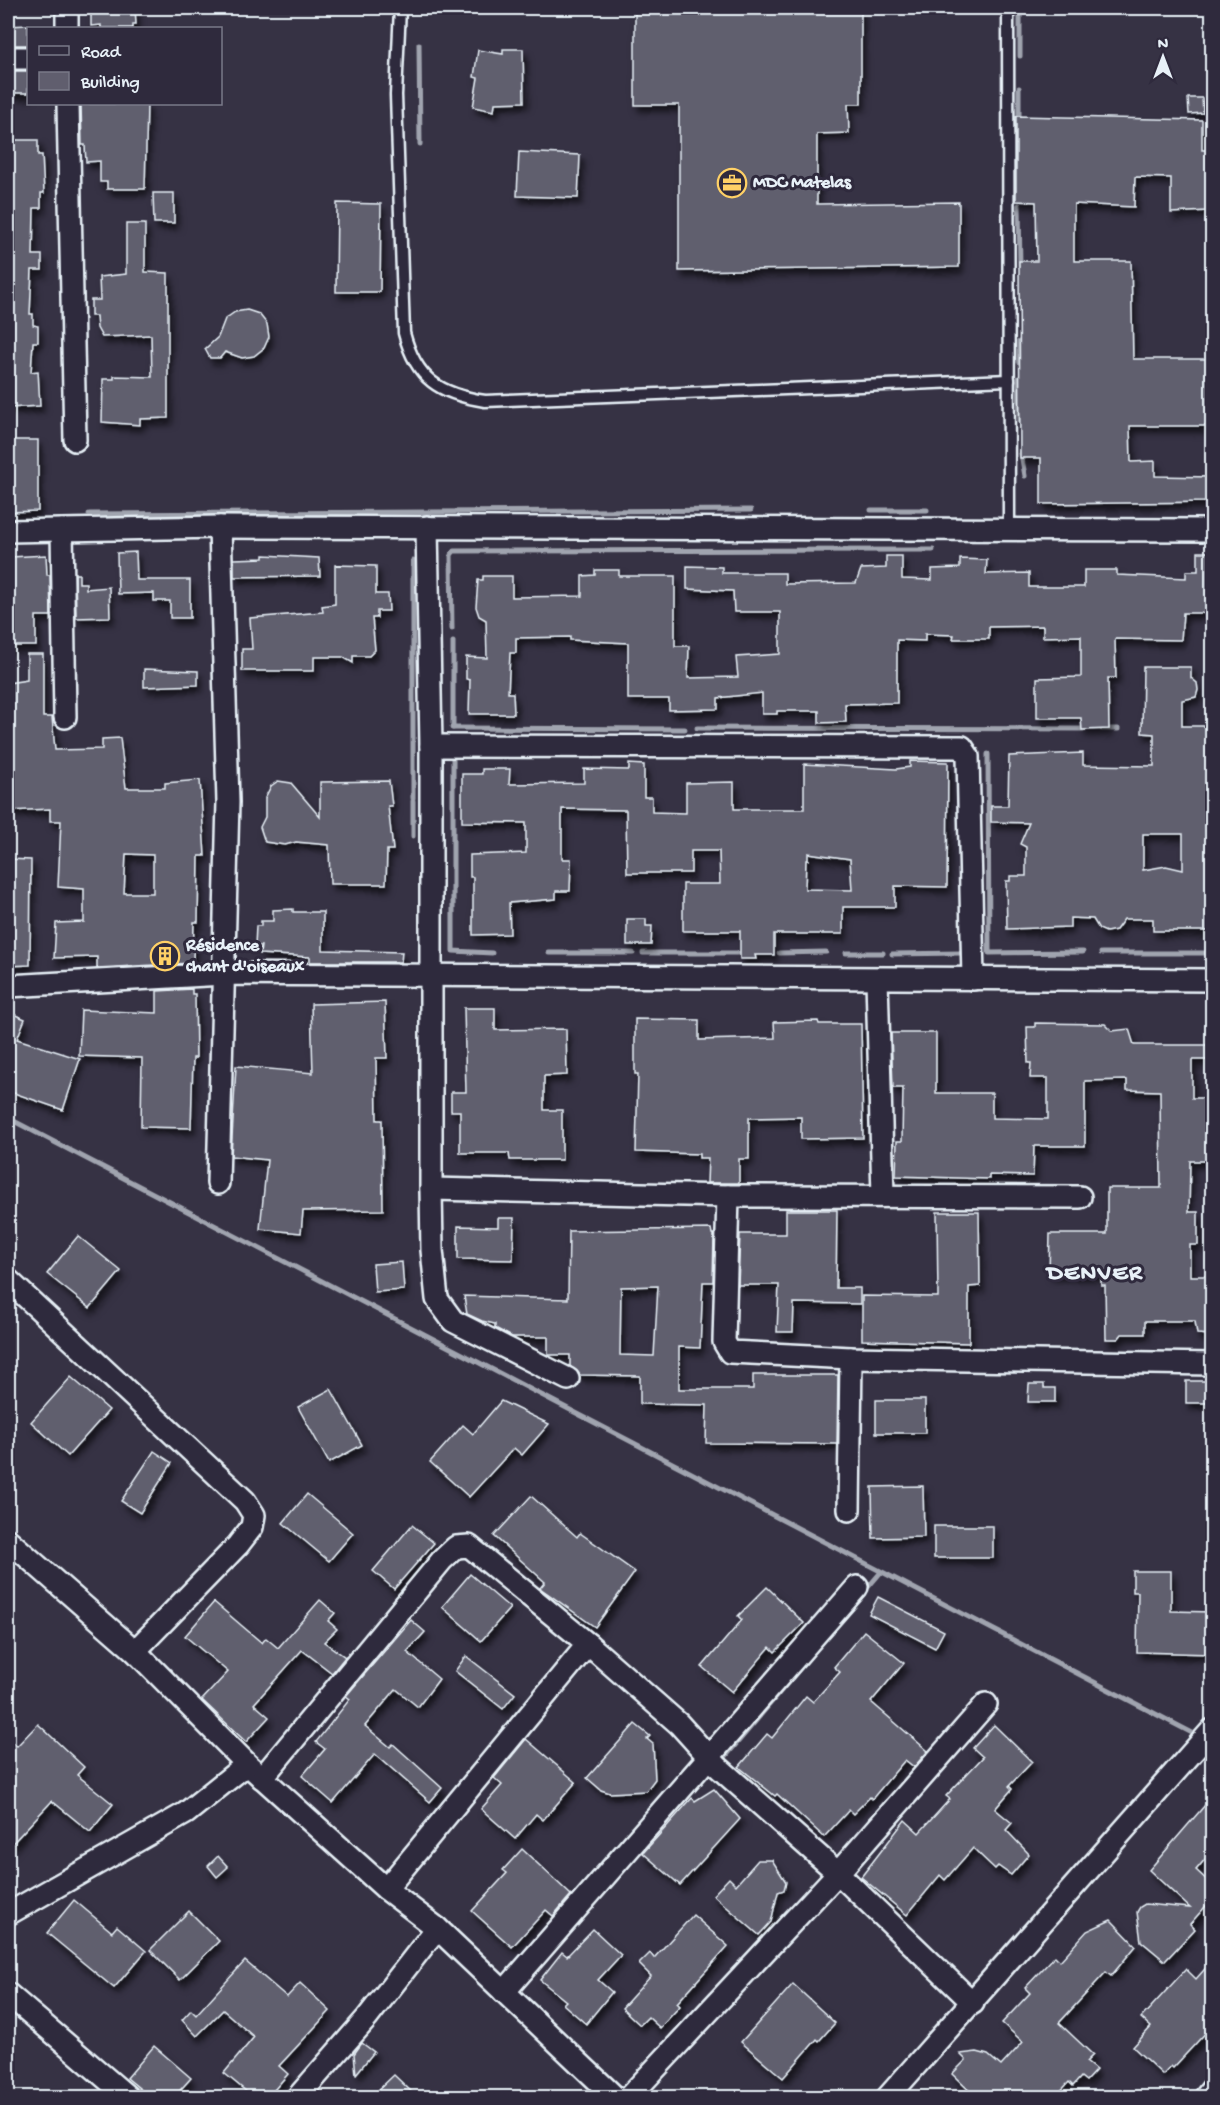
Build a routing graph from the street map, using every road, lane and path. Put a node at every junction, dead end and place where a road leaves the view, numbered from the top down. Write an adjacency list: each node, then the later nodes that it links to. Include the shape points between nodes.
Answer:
1 (67, 8): 4 (street)
2 (400, 8): 8 (lane, via 396,95 404,333 417,368 444,390 485,401)
3 (1008, 8): 8 (lane)
4 (67, 27)
5 (8, 58): 6 (street)
6 (27, 58)
7 (68, 105): 9 (street)
8 (1009, 380): 13 (lane)
9 (75, 440)
10 (220, 527): 11 (street); 12 (street); 18 (street, via 228,802)
11 (427, 527): 13 (street); 17 (street)
12 (62, 530): 15 (street); 16 (street)
13 (1009, 530): 14 (street)
14 (1212, 530)
15 (8, 531)
16 (65, 717)
17 (431, 746): 19 (street); 21 (street, via 962,747 968,756)
18 (224, 974): 19 (street); 23 (street); 24 (street)
19 (432, 976): 20 (street); 25 (street)
20 (877, 979): 21 (street); 27 (street)
21 (973, 979): 22 (street)
22 (1212, 980)
23 (8, 986)
24 (218, 1183)
25 (431, 1189): 26 (street); 32 (street, via 437,1299 453,1321)
26 (728, 1196): 27 (street); 30 (street, via 724,1342 730,1352)
27 (883, 1196): 28 (street)
28 (1080, 1197)
29 (8, 1280): 37 (street, via 245,1501 254,1515 252,1527 238,1545)
30 (851, 1358): 31 (street); 33 (street)
31 (1212, 1364)
32 (568, 1379)
33 (849, 1510)
34 (8, 1540): 37 (street)
35 (857, 1587): 40 (street)
36 (588, 1644): 40 (street, via 679,1724); 41 (street, via 469,1546 456,1546); 43 (street)
37 (135, 1651): 41 (street)
38 (986, 1704): 42 (street)
39 (1212, 1730): 48 (street)
40 (708, 1756): 42 (street); 46 (street)
41 (255, 1771): 43 (street); 44 (street)
42 (838, 1873): 48 (street); 53 (street)
43 (386, 1889): 45 (street)
44 (8, 1914)
45 (437, 1928): 46 (street); 51 (street, via 367,2018)
46 (504, 1992): 52 (street)
47 (8, 1994): 50 (street)
48 (973, 2003): 54 (street)
49 (1212, 2089): 55 (street)
50 (129, 2097)
51 (297, 2097)
52 (616, 2097)
53 (628, 2097)
54 (887, 2097)
55 (1205, 2097)

